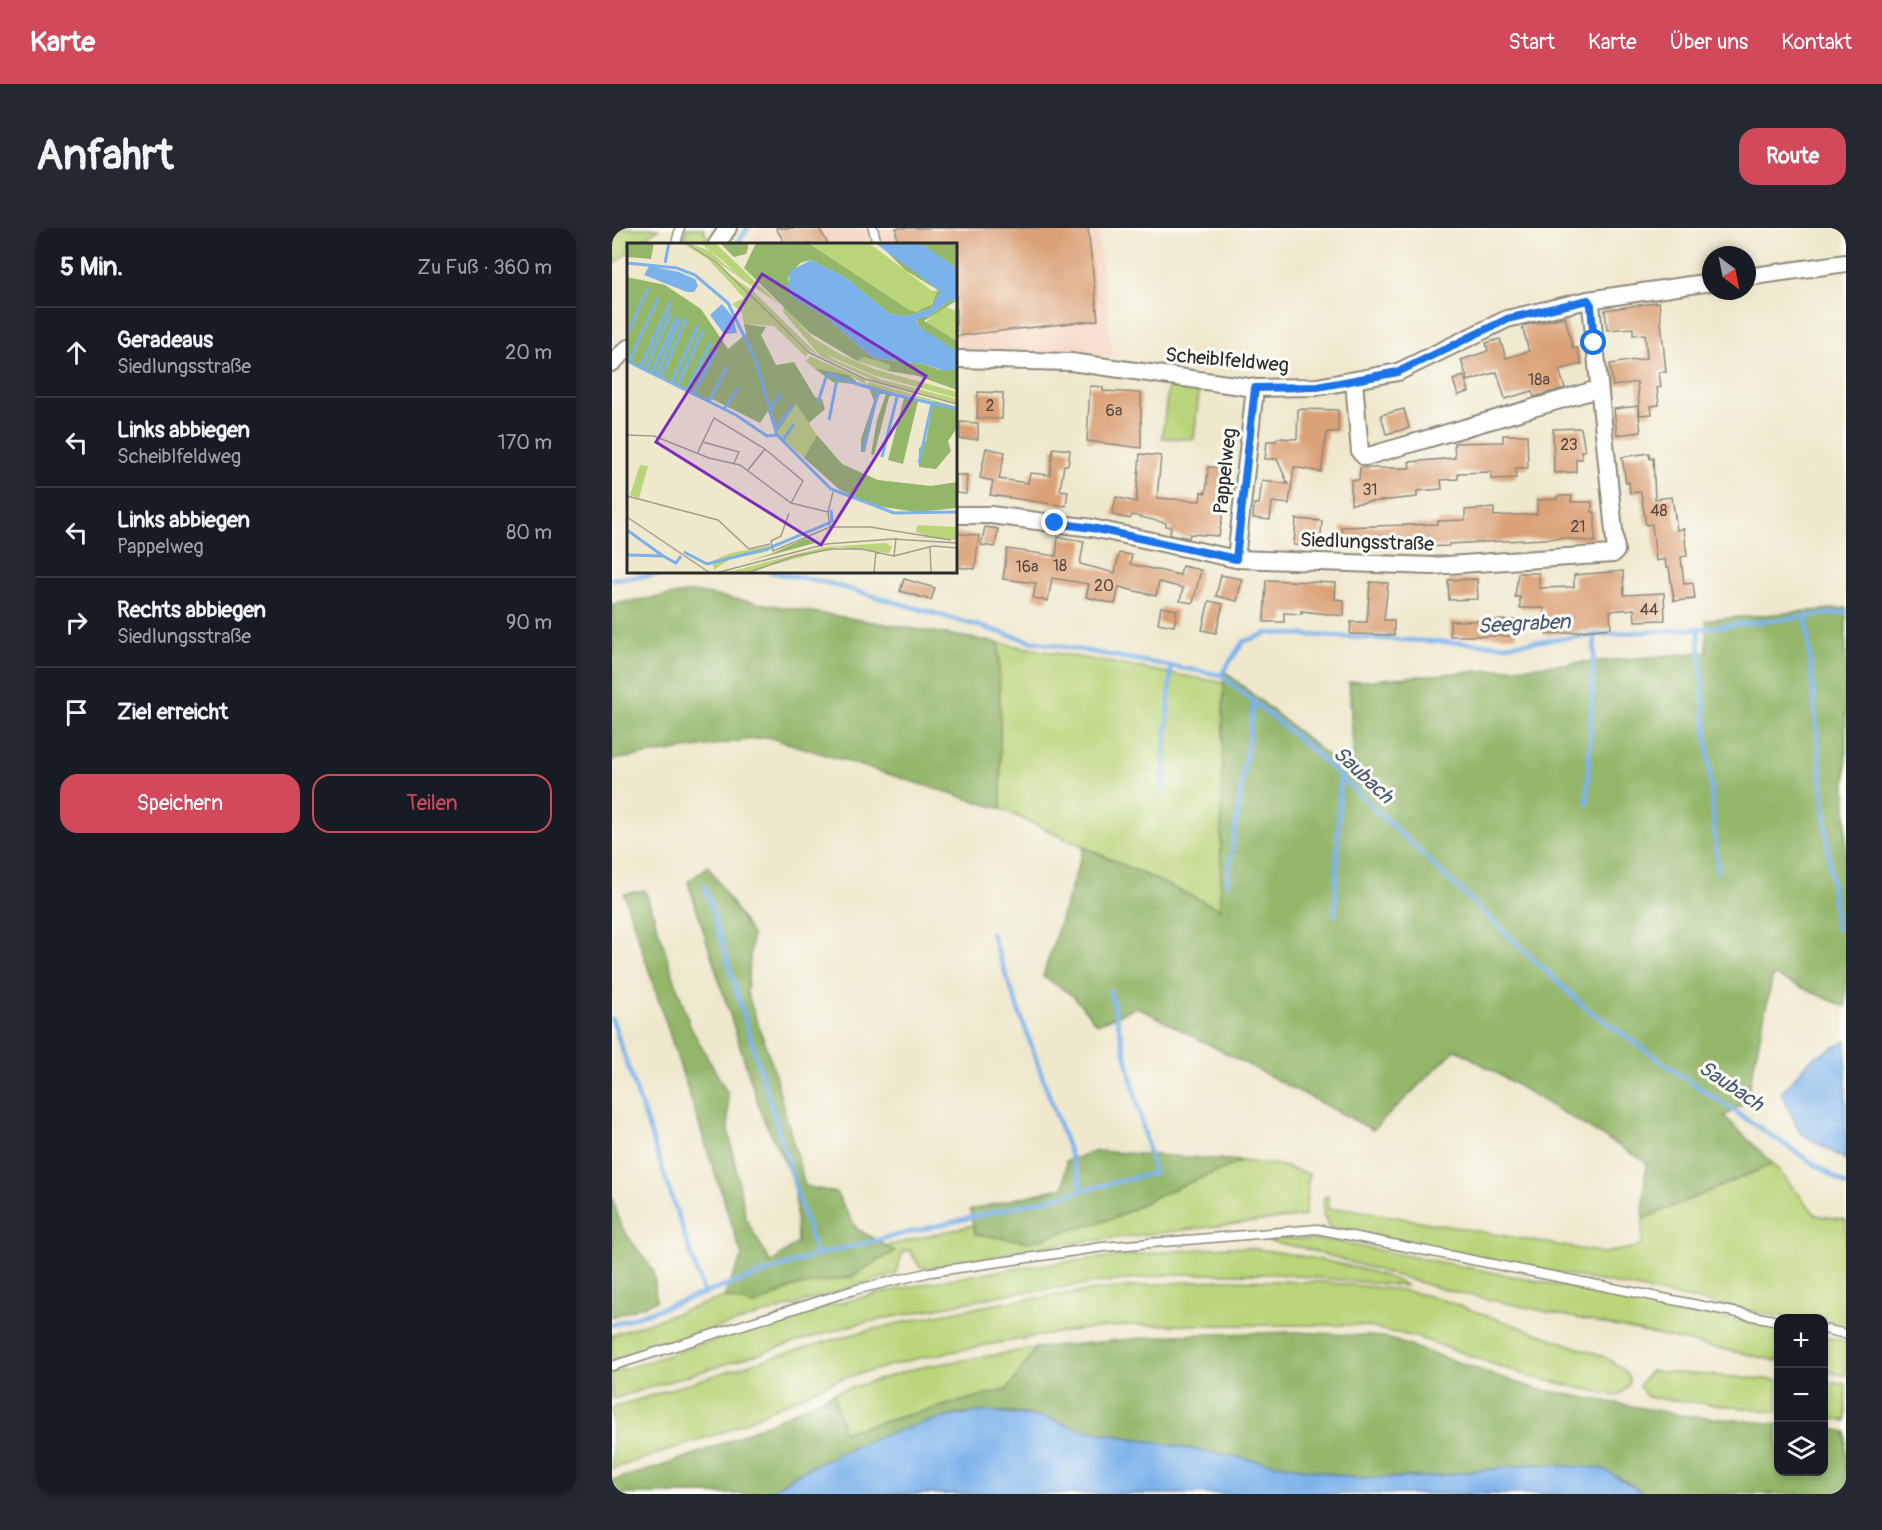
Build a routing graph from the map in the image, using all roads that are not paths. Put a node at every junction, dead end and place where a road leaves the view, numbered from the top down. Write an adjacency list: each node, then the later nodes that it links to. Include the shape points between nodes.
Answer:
1 (680, 228): 3 (lane)
2 (873, 228): 4 (lane)
3 (675, 243)
4 (877, 243)
5 (1846, 262): 6 (street)
6 (1756, 276)
7 (1702, 283): 8 (street, Scheiblfeldweg)
8 (1588, 300): 10 (street, Scheiblfeldweg, via 1507,319 1398,372); 12 (street, Siedlungsstraße)
9 (957, 359): 11 (street, Scheiblfeldweg, via 1071,362)
10 (1354, 381): 11 (street, Scheiblfeldweg, via 1317,387); 12 (street, via 1360,452 1365,457)
11 (1255, 388): 14 (street, Pappelweg)
12 (1598, 389): 14 (street, Siedlungsstraße, via 1616,551 1613,554 1432,566)
13 (957, 515): 14 (street, Siedlungsstraße, via 991,515 1092,528)
14 (1236, 559)
15 (1774, 1320): 18 (lane, via 1317,1229 1103,1247 931,1272 854,1290)
16 (1828, 1330): 17 (lane)
17 (1846, 1334)
18 (612, 1366)

